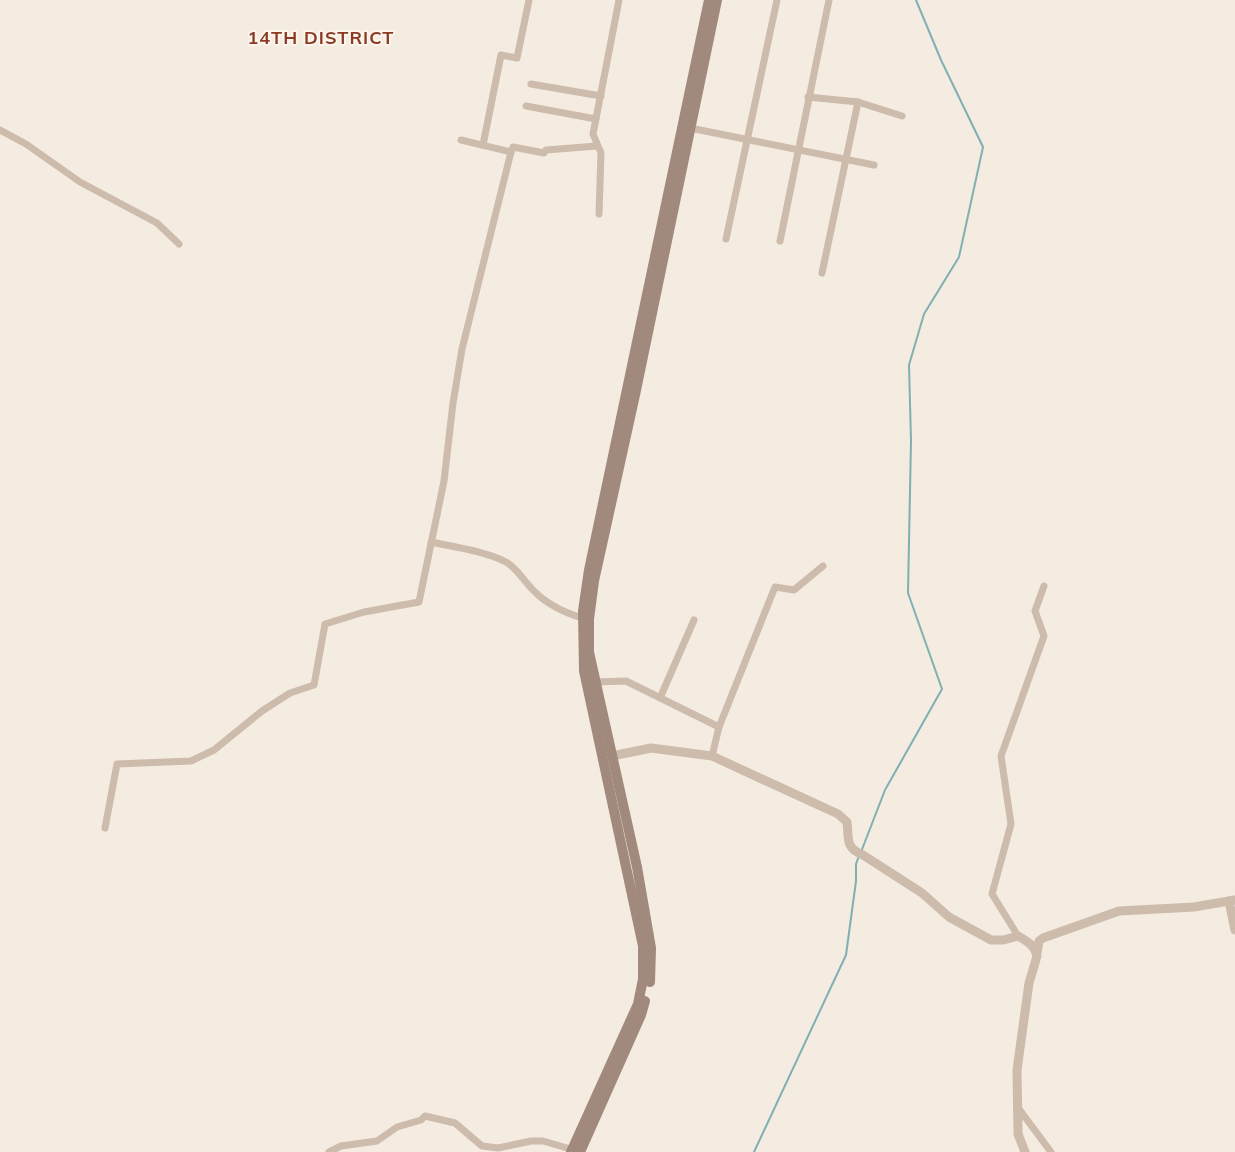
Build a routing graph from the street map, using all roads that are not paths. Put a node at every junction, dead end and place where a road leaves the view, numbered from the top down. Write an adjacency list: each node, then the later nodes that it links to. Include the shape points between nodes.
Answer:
1 (529, 0): 18 (street, via 517,58 502,55)
2 (619, 0): 8 (street)
3 (709, 0): 32 (main road, via 589,570)
4 (717, 0): 14 (main road)
5 (777, 0): 17 (street)
6 (829, 0): 9 (street)
7 (532, 84): 8 (street)
8 (601, 96): 13 (street)
9 (808, 97): 10 (street); 20 (street)
10 (858, 102): 12 (street); 22 (street)
11 (526, 106): 13 (street)
12 (902, 116)
13 (596, 119): 19 (street, via 593,134)
14 (690, 128): 17 (street); 34 (main road, via 594,581 589,652)
15 (0, 130): 27 (street, via 80,182 157,222)
16 (462, 140): 18 (street)
17 (747, 141): 20 (street); 25 (street)
18 (483, 145): 21 (street)
19 (597, 146): 21 (street, via 546,150 544,154 513,147); 24 (street, via 601,153)
20 (798, 150): 22 (street); 26 (street)
21 (511, 152): 29 (street, via 462,349 444,481)
22 (846, 160): 23 (street); 28 (street)
23 (874, 165)
24 (599, 214)
25 (726, 239)
26 (780, 241)
27 (179, 244)
28 (822, 273)
29 (431, 542): 32 (street, via 506,562 536,594); 39 (street, via 419,602 364,612 325,624 314,685 290,693 214,750 191,761 117,764)
30 (823, 566): 36 (street, via 794,590 775,588)
31 (1044, 586): 42 (street, via 1035,611 1044,636 1001,756 1011,824 992,894)
32 (582, 618): 45 (main road, via 584,670 643,946 643,979 638,1004)
33 (694, 620): 35 (street)
34 (595, 682): 35 (street, via 626,681); 37 (main road)
35 (660, 698): 36 (street)
36 (719, 727): 38 (street)
37 (612, 756): 38 (street, via 651,748); 45 (main road, via 651,948 650,982 641,1015)
38 (712, 756): 42 (street, via 838,814 847,822 849,846 922,893 949,917 991,940)
39 (105, 828)
40 (1232, 901): 41 (street); 43 (street, via 1194,907 1120,911 1043,938 1039,941)
41 (1235, 930)
42 (1018, 936): 43 (street, via 1028,941)
43 (1037, 953): 44 (street, via 1029,984 1017,1070)
44 (1019, 1109): 47 (street, via 1018,1134); 48 (street)
45 (575, 1151): 46 (street, via 543,1140 498,1148 482,1146 454,1123 425,1116 377,1141 340,1146)
46 (329, 1152)
47 (1025, 1152)
48 (1051, 1152)

